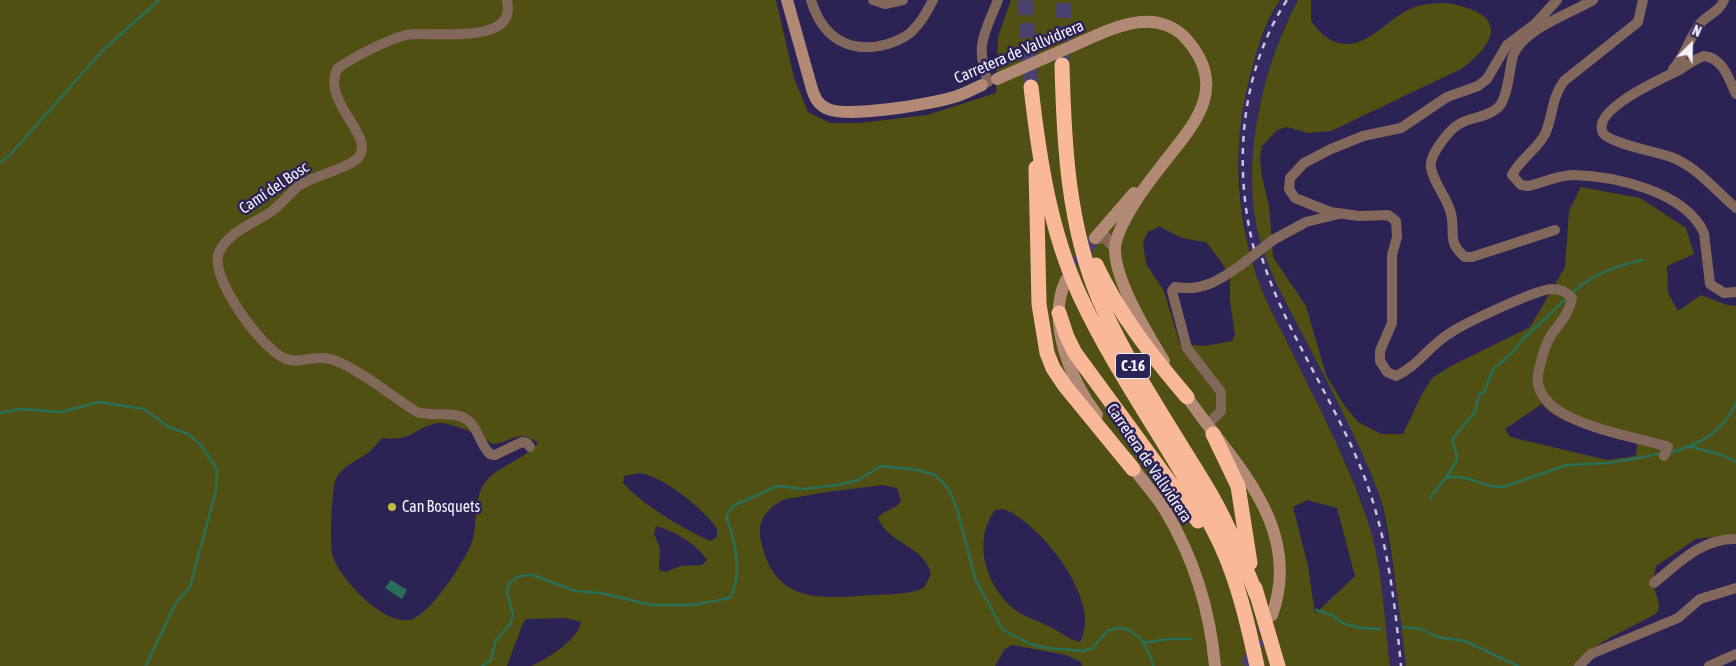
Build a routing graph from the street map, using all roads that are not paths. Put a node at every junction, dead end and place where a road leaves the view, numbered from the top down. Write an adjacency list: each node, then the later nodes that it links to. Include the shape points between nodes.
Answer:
1 (507, 0): 31 (street, Camí del Bosc, via 506,18 492,29 470,35 422,32 403,36 337,68 333,83 340,106 362,146 358,158 352,164 308,180 272,211 235,233 218,257 218,271 248,325 280,356 296,361 322,356 340,362 424,415 449,414 468,420 490,454 522,442)
2 (787, 0): 15 (main road, Carretera de Vallvidrera, via 812,89 818,102 828,109 848,112 924,104 956,96)
3 (811, 0): 6 (street, via 821,23 832,35 849,46 859,48 878,47 904,37 914,30)
4 (873, 0): 5 (street, via 885,4)
5 (903, 0)
6 (934, 0)
7 (998, 0): 15 (street, via 980,48)
8 (1557, 0): 12 (street)
9 (1593, 0): 12 (street)
10 (1643, 0): 27 (street, via 1638,22 1594,55 1556,91 1546,133 1512,175 1521,185 1528,186 1574,175 1634,184 1664,195 1700,226 1710,284 1724,293)
11 (1724, 0): 14 (street, via 1721,9 1700,23 1683,58)
12 (1534, 28): 22 (street, via 1508,45 1478,86 1447,97 1401,128 1363,136 1317,156 1296,170 1290,178 1289,189 1295,198); 23 (street, via 1514,53 1501,104 1491,112 1459,123 1435,150 1430,168 1451,212 1452,242 1465,258)
13 (1062, 65): 18 (highway, C-16)
14 (1669, 74): 17 (street, via 1697,58 1710,57 1726,71); 21 (street, via 1612,109 1602,129 1612,140 1680,161)
15 (989, 82): 20 (main road, Carretera de Vallvidrera, via 1126,25 1147,22 1173,28 1189,41 1198,56 1204,72 1206,94 1197,121)
16 (1031, 87): 19 (highway, C-16)
17 (1736, 94)
18 (1063, 117): 29 (highway, via 1081,211 1095,263 1117,305); 37 (highway, C-16, via 1074,216 1098,298 1151,400 1211,494)
19 (1035, 124): 33 (highway, via 1039,304 1047,353 1064,386); 38 (highway, C-16, via 1055,232 1080,296 1115,364 1184,477 1220,544)
20 (1158, 169): 24 (main road, Carretera de Vallvidrera); 25 (main road, Carretera de Vallvidrera, via 1124,220)
21 (1736, 208)
22 (1341, 214): 30 (street, bridge, via 1306,222 1273,240 1221,279 1202,288 1176,287 1172,291 1187,348 1221,392 1221,411); 32 (street, via 1388,215 1396,221 1397,237 1392,255 1392,323 1380,351 1380,361 1387,372 1396,376 1409,370 1450,333 1486,315 1551,289 1565,291 1572,298 1570,311 1550,339 1538,372 1542,395 1552,407 1598,428 1668,447)
23 (1555, 230)
24 (1095, 238): 25 (street, Carretera de Vallvidrera, via 1105,237)
25 (1115, 247): 29 (main road, via 1130,300)
26 (1066, 280): 28 (main road, Carretera de Vallvidrera, via 1060,297)
27 (1736, 292)
28 (1060, 314): 33 (main road, Carretera de Vallvidrera, via 1062,339 1081,389); 38 (highway, via 1075,353 1205,530)
29 (1187, 397): 30 (main road)
30 (1210, 430): 37 (highway, via 1238,486); 39 (main road, via 1252,484 1274,534 1279,576)
31 (530, 447)
32 (1664, 456)
33 (1133, 469): 41 (main road, Carretera de Vallvidrera, via 1180,536 1200,585)
34 (1736, 539): 35 (street, via 1701,546)
35 (1654, 583)
36 (1736, 588): 48 (street, via 1700,600 1678,618 1591,654)
37 (1257, 596): 47 (highway, C-16)
38 (1242, 605): 40 (highway, C-16)
39 (1272, 615)
40 (1249, 631): 45 (highway, C-16); 46 (highway, C-16)
41 (1211, 634): 43 (main road, Carretera de Vallvidrera); 44 (main road)
42 (1736, 654): 49 (street)
43 (1215, 666)
44 (1220, 666)
45 (1248, 666)
46 (1257, 666)
47 (1278, 666)
48 (1579, 666)
49 (1709, 666)

